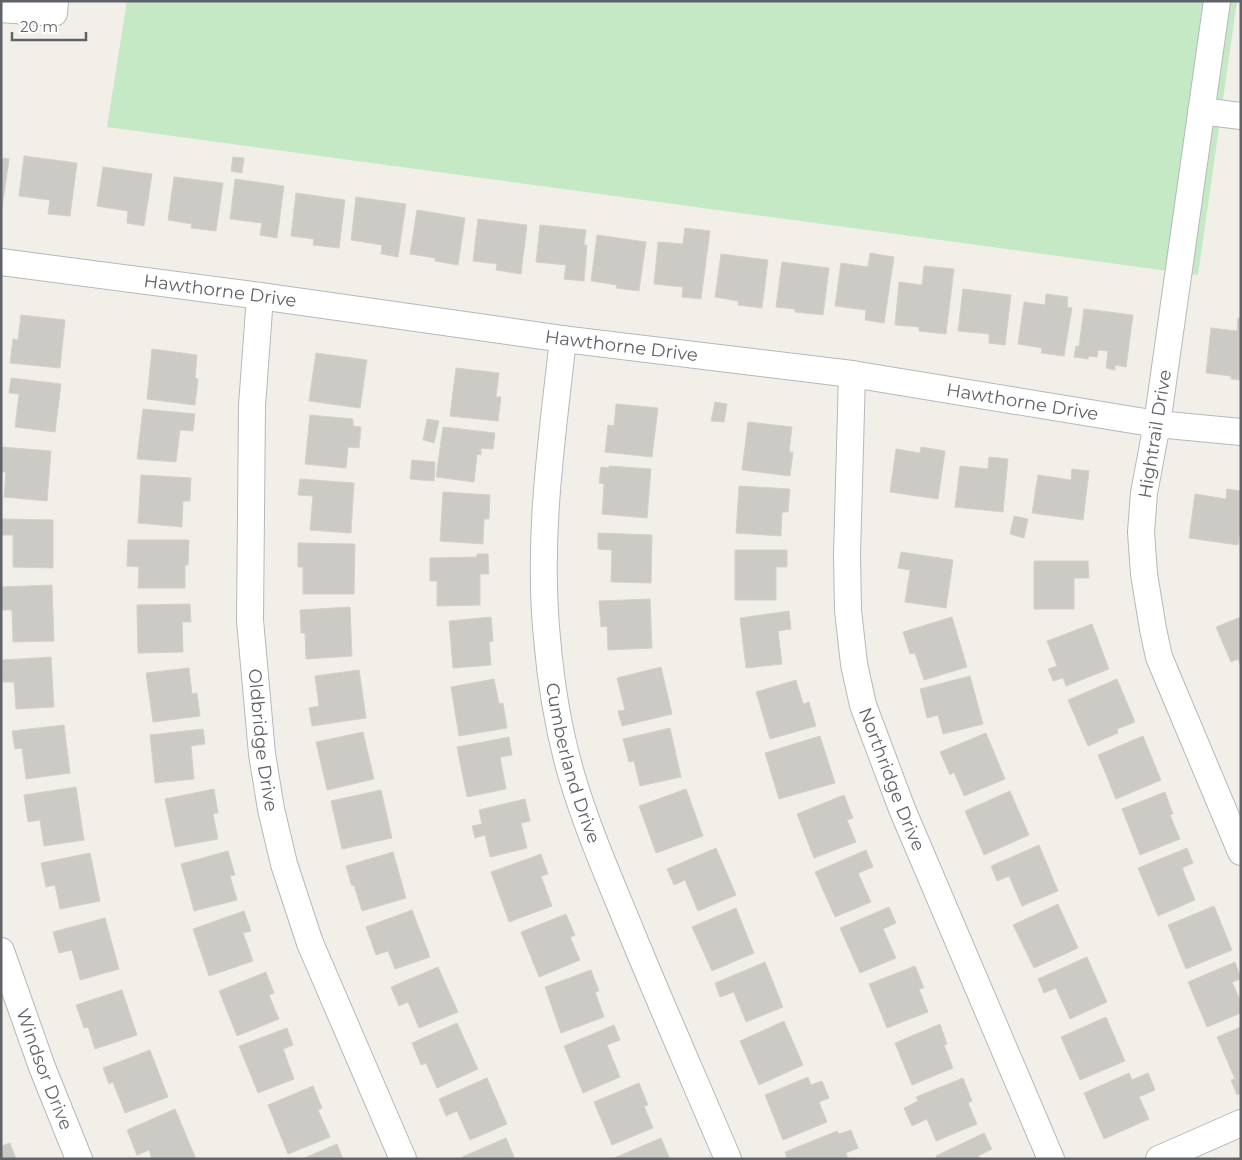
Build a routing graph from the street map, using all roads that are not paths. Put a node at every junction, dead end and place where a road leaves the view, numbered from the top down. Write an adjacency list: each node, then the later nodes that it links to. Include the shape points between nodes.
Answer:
1 (55, 1): 3 (street, via 54,13)
2 (1217, 1): 4 (street, Hightrail Drive)
3 (1, 9)
4 (1201, 111): 5 (street); 10 (street, Hightrail Drive)
5 (1241, 116)
6 (1, 262): 7 (street, Hawthorne Drive)
7 (260, 296): 8 (street, Hawthorne Drive); 16 (street, Oldbridge Drive, via 252,406 250,620 262,754 271,809 284,864 310,943)
8 (563, 339): 9 (street, Hawthorne Drive); 17 (street, Cumberland Drive, via 542,555 546,638 556,708 572,776 591,834)
9 (852, 374): 10 (street, Hawthorne Drive); 18 (street, Northridge Drive, via 848,610 863,705 902,810)
10 (1157, 424): 11 (street, Hawthorne Drive); 12 (street, Hightrail Drive, via 1144,493 1141,532 1153,629 1159,657)
11 (1241, 432)
12 (1241, 852)
13 (1, 951): 15 (street, Windsor Drive)
14 (1241, 1123): 19 (street)
15 (79, 1159)
16 (403, 1159)
17 (728, 1159)
18 (1051, 1159)
19 (1159, 1159)

